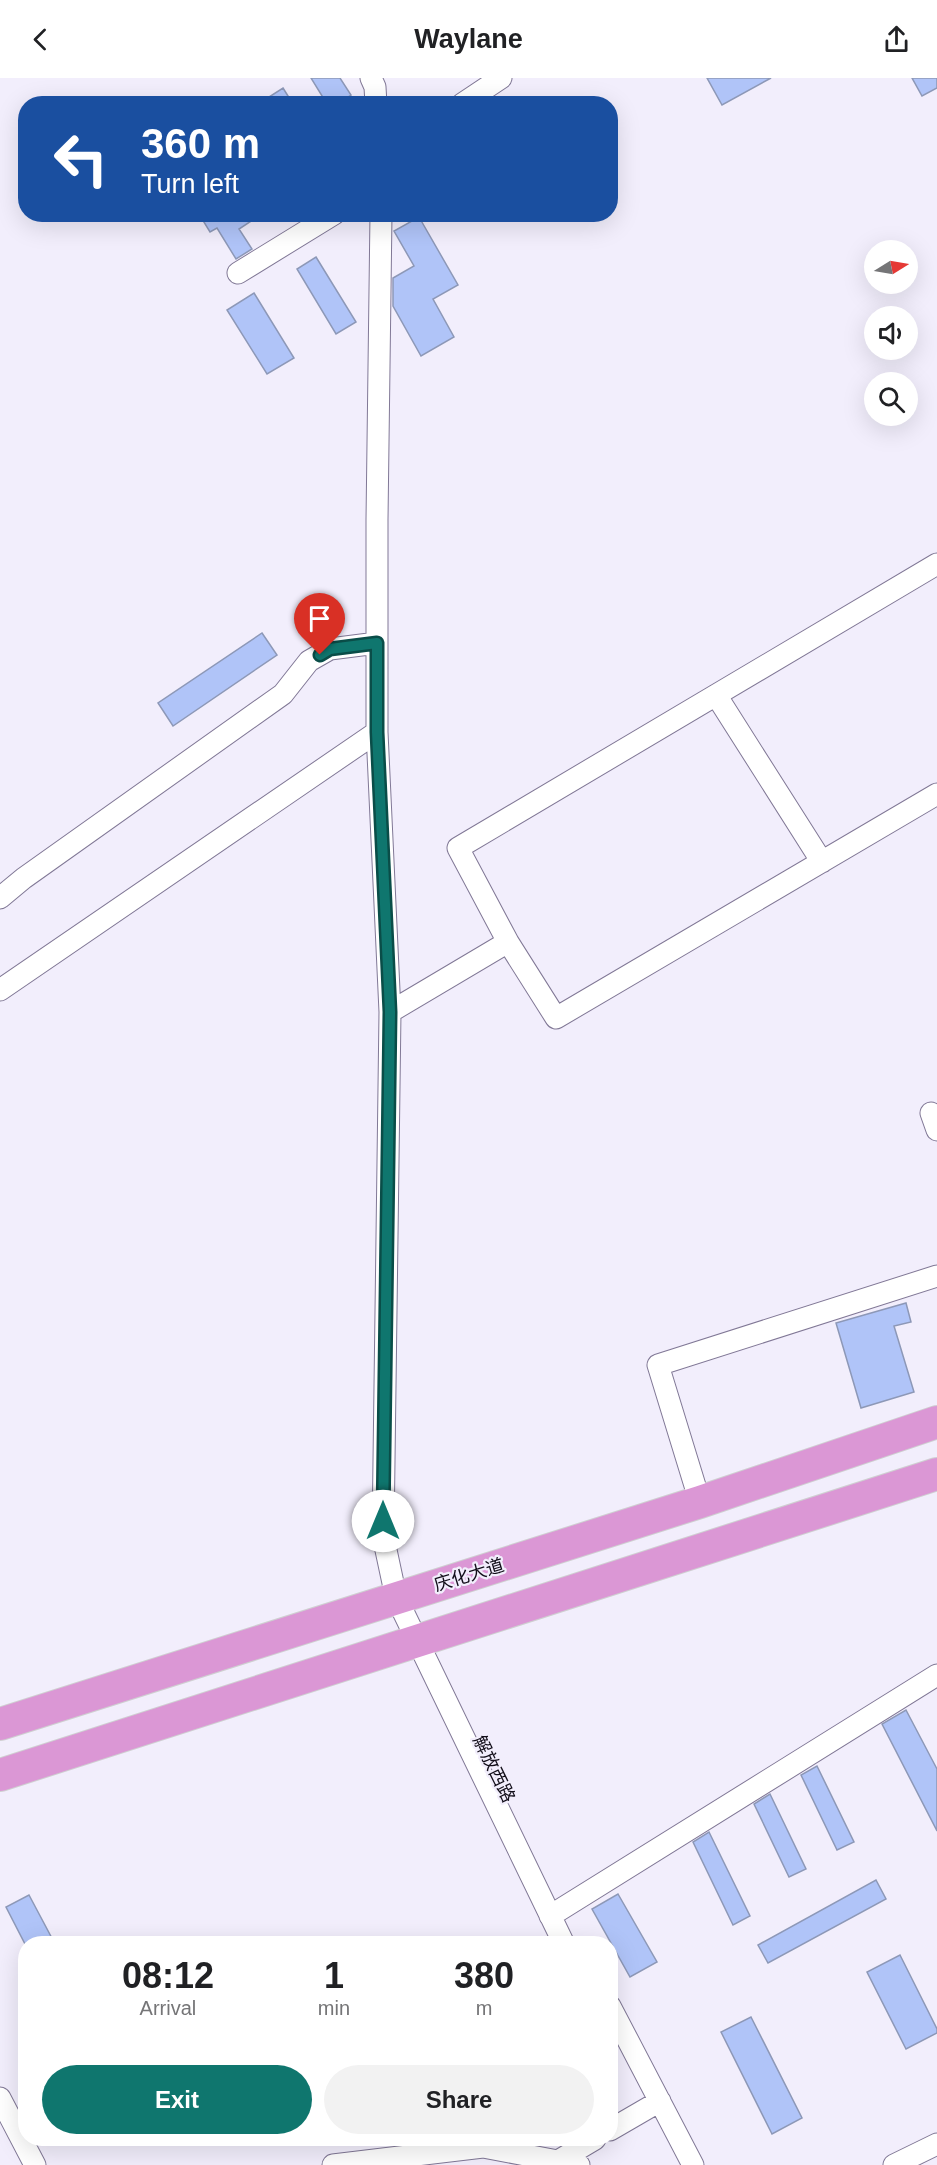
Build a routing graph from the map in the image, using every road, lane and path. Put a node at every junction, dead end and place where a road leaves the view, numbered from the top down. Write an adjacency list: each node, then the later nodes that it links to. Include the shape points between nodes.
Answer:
1 (371, 78): 3 (street)
2 (501, 78): 4 (street)
3 (376, 96)
4 (474, 96)
5 (321, 222): 7 (street)
6 (381, 222): 9 (street, 解放西路)
7 (238, 273)
8 (937, 564): 10 (street)
9 (377, 643): 11 (street, 解放西路); 14 (street, via 330,649 309,662 283,694)
10 (716, 695): 13 (street); 15 (street, via 458,848)
11 (377, 732): 16 (street); 17 (street, 解放西路)
12 (937, 794): 13 (street)
13 (822, 862): 15 (street, via 556,1018)
14 (0, 898)
15 (508, 942): 17 (street)
16 (0, 990)
17 (390, 1012): 22 (street, 解放西路, via 383,1516 387,1563)
18 (937, 1276): 21 (street, via 658,1365)
19 (937, 1422): 21 (highway, 庆化大道)
20 (936, 1478): 23 (highway)
21 (700, 1502): 22 (highway, 庆化大道)
22 (402, 1595): 23 (street, 解放西路); 25 (highway, 庆化大道)
23 (423, 1639): 26 (highway); 27 (street, 解放西路)
24 (937, 1674): 27 (street)
25 (0, 1724)
26 (0, 1774)
27 (556, 1912): 28 (street, 解放西路); 29 (street, 解放西路)
28 (562, 1936)
29 (573, 1936)
30 (618, 2024): 33 (street)
31 (618, 2048): 33 (street)
32 (0, 2098): 35 (street)
33 (654, 2104): 34 (street); 43 (street); 44 (street)
34 (618, 2125)
35 (18, 2132)
36 (937, 2144): 45 (street)
37 (25, 2146): 40 (street)
38 (584, 2146): 39 (street)
39 (558, 2161): 41 (street, via 483,2147); 42 (street)
40 (35, 2165)
41 (333, 2165)
42 (579, 2165)
43 (678, 2165)
44 (693, 2165)
45 (894, 2165)

